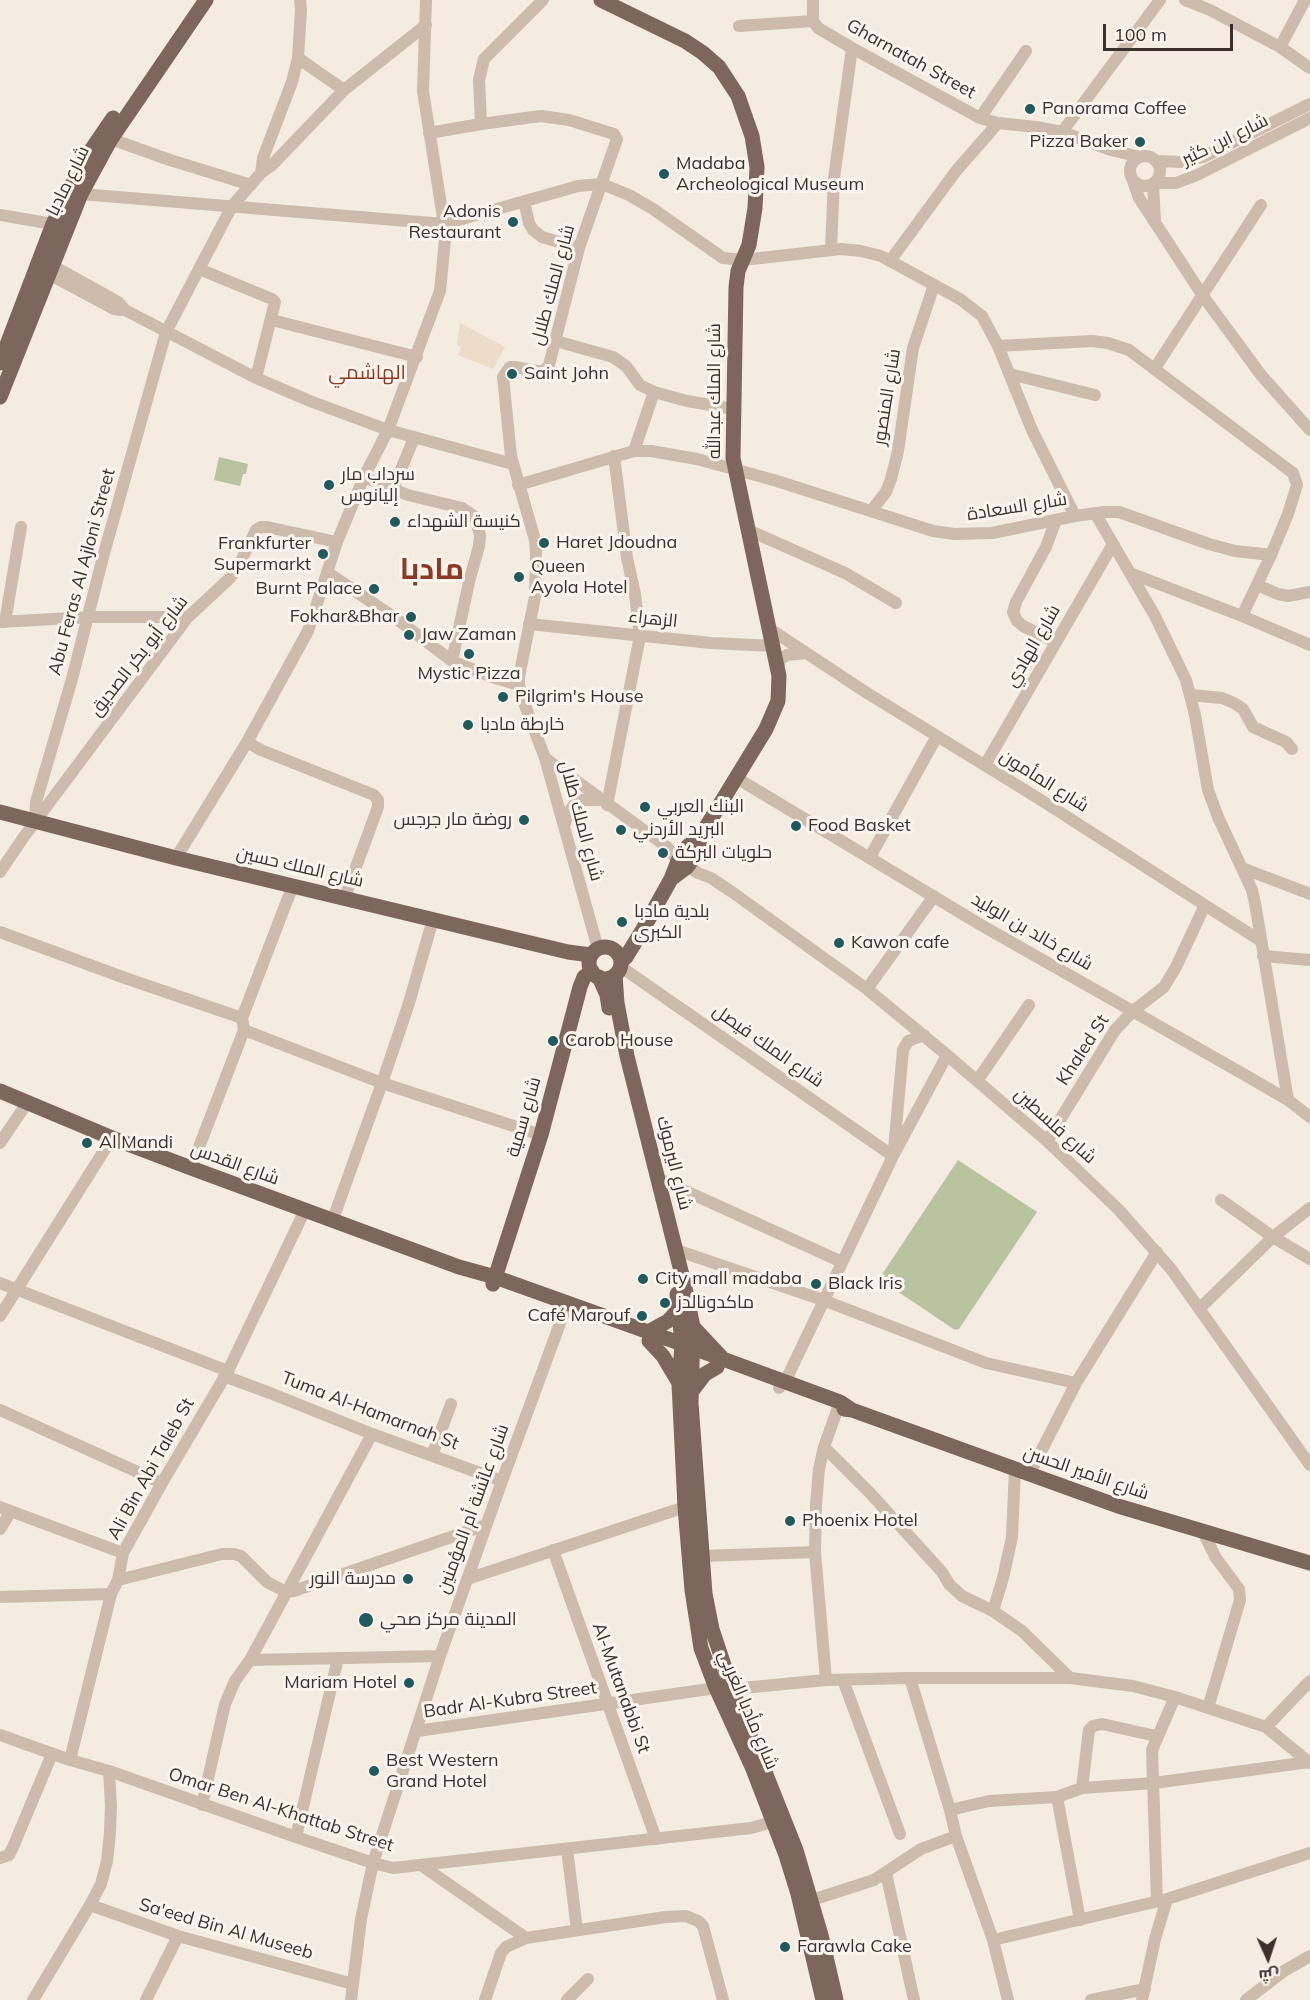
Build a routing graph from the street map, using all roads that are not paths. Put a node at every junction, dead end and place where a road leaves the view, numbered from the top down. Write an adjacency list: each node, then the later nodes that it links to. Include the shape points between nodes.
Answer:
1 (196, 0): 41 (main road, شارع مادبا, via 83,162)
2 (206, 0): 27 (main road, شارع مادبا)
3 (300, 0): 17 (street)
4 (426, 0): 12 (street)
5 (543, 0): 24 (street, via 484,59 479,80)
6 (601, 0): 46 (main road, شارع الملك عبدالله, via 694,46 729,81 755,150 755,208)
7 (813, 0): 11 (street)
8 (1160, 0): 25 (street)
9 (1185, 0): 14 (street)
10 (1305, 0): 14 (street)
11 (813, 21): 13 (street); 15 (street, Gharnatah Street)
12 (426, 25): 19 (street, Abu Feras Al Ajloni Street); 26 (street, via 423,91)
13 (739, 26)
14 (1280, 47): 18 (street)
15 (852, 48): 21 (street, Gharnatah Street); 45 (street, via 834,178)
16 (1026, 51): 21 (street)
17 (298, 58): 19 (street); 31 (street)
18 (1310, 68)
19 (344, 90): 31 (street, Abu Feras Al Ajloni Street)
20 (1310, 104): 30 (street, شارع ابن كثير, via 1203,157 1182,162)
21 (980, 118): 23 (street, Gharnatah Street)
22 (1310, 118): 34 (street, شارع ابن كثير, via 1197,175 1176,183)
23 (998, 123): 25 (street, Gharnatah Street); 47 (street, via 950,178)
24 (481, 124): 26 (street); 33 (street, شارع الملك طلال, via 556,117 614,134 617,142)
25 (1062, 132): 28 (street, Gharnatah Street)
26 (429, 133): 42 (street)
27 (111, 139): 35 (street); 36 (main road, شارع مادبا)
28 (1111, 150): 29 (street, Gharnatah Street); 32 (street)
29 (1140, 157): 30 (street); 32 (street, via 1133,164)
30 (1156, 160): 34 (street, via 1160,176)
31 (261, 173): 35 (street, Abu Feras Al Ajloni Street)
32 (1131, 175): 34 (street, via 1143,186); 43 (street, via 1139,198)
33 (602, 184): 37 (street, via 578,186); 44 (street, شارع الملك طلال); 46 (street, via 653,208 723,258)
34 (1154, 184): 43 (street)
35 (251, 185): 39 (street, Abu Feras Al Ajloni Street)
36 (81, 194): 39 (street); 48 (main road, شارع مادبا)
37 (524, 201): 42 (street); 44 (street, via 533,230 542,237)
38 (1261, 205): 51 (street)
39 (232, 206): 42 (street); 49 (street, Abu Feras Al Ajloni Street)
40 (0, 214): 41 (street)
41 (53, 224): 48 (main road, شارع مادبا)
42 (444, 224): 56 (street, via 440,291)
43 (1156, 225): 51 (street)
44 (579, 248): 54 (street, شارع الملك طلال)
45 (831, 249): 46 (street); 47 (street, via 861,251)
46 (743, 260): 64 (main road, شارع الملك عبدالله, via 736,287)
47 (890, 261): 50 (street)
48 (44, 267): 53 (street, via 114,309 125,310); 57 (main road, شارع مادبا); 63 (main road, شارع مادبا)
49 (199, 268): 52 (street, via 274,300); 53 (street, Abu Feras Al Ajloni Street)
50 (934, 285): 55 (street, via 982,316); 75 (street, شارع المنصور, via 913,348 891,479)
51 (1203, 296): 58 (street); 66 (street, via 1262,375)
52 (272, 320): 56 (street); 60 (street)
53 (166, 332): 60 (street); 90 (street, Abu Feras Al Ajloni Street)
54 (556, 341): 61 (street, via 613,357 626,366 640,385); 70 (street, شارع الملك طلال, via 544,371 510,367 503,377)
55 (998, 346): 58 (street, via 1108,343 1129,350); 59 (street)
56 (417, 357): 65 (street)
57 (0, 363)
58 (1155, 368): 83 (street, via 1293,473 1295,493)
59 (1010, 374): 62 (street); 77 (street, via 1032,430)
60 (256, 378): 65 (street)
61 (654, 392): 64 (street); 68 (street)
62 (1095, 395)
63 (0, 397)
64 (734, 408): 71 (main road, شارع الملك عبدالله)
65 (388, 430): 67 (street); 72 (street)
66 (1310, 430)
67 (414, 438): 70 (street); 74 (street)
68 (634, 450): 69 (street); 71 (street, شارع السعادة, via 697,459)
69 (614, 456): 73 (street); 95 (street)
70 (513, 464): 73 (street, شارع الملك طلال)
71 (735, 470): 75 (street, شارع السعادة); 80 (main road, شارع الملك عبدالله)
72 (364, 477): 74 (street); 81 (street)
73 (518, 485): 93 (street, شارع الملك طلال, via 536,553 535,597)
74 (393, 489): 100 (street, via 462,508 475,517 479,527 479,546)
75 (871, 511): 78 (street, شارع السعادة, via 954,534 992,533)
76 (1095, 513): 77 (street, شارع السعادة); 82 (street); 83 (street, شارع السعادة, via 1119,512 1209,544)
77 (1075, 516): 78 (street, شارع السعادة)
78 (1056, 520): 96 (street, via 1013,612 1023,626)
79 (21, 527): 92 (street)
80 (748, 530): 88 (street, via 845,573); 94 (main road, شارع الملك عبدالله)
81 (336, 542): 84 (street); 91 (street, شارع أبو بكر الصديق, via 261,527 252,535 230,578)
82 (1113, 544): 85 (street); 96 (street, شارع الهادي)
83 (1271, 555): 86 (street)
84 (327, 572): 100 (street); 105 (street, via 308,631)
85 (1130, 573): 89 (street); 103 (street, via 1164,634)
86 (1257, 585): 87 (street, via 1288,596); 89 (street)
87 (1310, 592)
88 (897, 603)
89 (1242, 616): 97 (street)
90 (89, 617): 91 (street); 92 (street); 112 (street, Abu Feras Al Ajloni Street, via 36,802)
91 (188, 617): 112 (street, شارع أبو بكر الصديق)
92 (2, 622)
93 (529, 624): 95 (street, الزهراء); 102 (street, شارع الملك طلال)
94 (770, 629): 98 (main road, شارع الملك عبدالله); 99 (street, شارع المأمون)
95 (640, 636): 98 (street, الزهراء); 110 (street)
96 (1056, 642): 108 (street, شارع الهادي)
97 (1310, 645)
98 (774, 646): 101 (main road, شارع الملك عبدالله)
99 (806, 653): 101 (street, via 787,655); 104 (street, شارع المأمون)
100 (452, 661): 102 (street)
101 (778, 666): 109 (main road, شارع الملك عبدالله, via 778,701 773,715)
102 (519, 685): 107 (street, شارع الملك طلال)
103 (1190, 695): 106 (street, via 1234,703 1243,709 1253,727 1286,742); 117 (street, via 1208,790)
104 (937, 736): 108 (street, شارع المأمون); 114 (street)
105 (247, 742): 115 (street); 122 (street, via 378,800)
106 (1292, 749)
107 (545, 758): 110 (street, شارع فلسطين); 113 (street, شارع الملك طلال)
108 (985, 765): 123 (street, شارع المأمون)
109 (735, 777): 114 (street, شارع خالد بن الوليد); 116 (main road, شارع الملك عبدالله, via 699,845)
110 (604, 802): 113 (street, via 576,802); 116 (street, شارع فلسطين)
111 (0, 812): 112 (main road, شارع الملك حسين)
112 (35, 821): 115 (main road, شارع الملك حسين); 118 (street, شارع أبو بكر الصديق)
113 (564, 827): 129 (street, شارع الملك طلال)
114 (870, 857): 121 (street, شارع خالد بن الوليد)
115 (176, 858): 119 (main road, شارع الملك حسين)
116 (685, 860): 130 (main road); 131 (street, شارع فلسطين)
117 (1242, 868): 120 (street); 126 (street, via 1252,890)
118 (0, 872)
119 (293, 885): 122 (main road, شارع الملك حسين); 134 (street)
120 (1310, 894)
121 (934, 896): 131 (street); 133 (street, شارع خالد بن الوليد)
122 (345, 897): 124 (main road, شارع الملك حسين)
123 (1205, 904): 126 (street, شارع المأمون); 133 (street, Khaled St, via 1164,987)
124 (433, 919): 129 (main road, شارع الملك حسين, via 568,952); 138 (street)
125 (0, 932): 134 (street)
126 (1261, 940): 127 (street)
127 (1263, 956): 128 (street); 140 (street)
128 (1310, 960)
129 (595, 963): 130 (main road, via 607,978); 130 (main road, via 608,947 617,952); 143 (main road, شارع سمية, via 581,982); 164 (main road, شارع اليرموك, via 607,995)
130 (619, 968): 147 (street, شارع الملك فيصل); 149 (main road, شارع اليرموك, via 617,1003)
131 (867, 989): 135 (street, شارع فلسطين)
132 (1029, 1005): 137 (street)
133 (1133, 1011): 140 (street, شارع خالد بن الوليد); 145 (street, Khaled St, via 1115,1030)
134 (243, 1024): 138 (street); 148 (street)
135 (924, 1035): 136 (street, شارع فلسطين); 147 (street, via 908,1041 903,1050)
136 (948, 1054): 137 (street, شارع فلسطين); 147 (street)
137 (977, 1081): 145 (street, شارع فلسطين)
138 (382, 1083): 143 (street); 153 (street)
139 (0, 1091): 141 (main road, شارع القدس)
140 (1288, 1100): 142 (street, شارع خالد بن الوليد)
141 (27, 1103): 144 (main road, شارع القدس); 146 (street)
142 (1310, 1117)
143 (541, 1135): 159 (main road, شارع سمية)
144 (112, 1138): 148 (main road, شارع القدس); 161 (street)
145 (1047, 1141): 156 (street, شارع فلسطين)
146 (0, 1143)
147 (893, 1156): 158 (street)
148 (191, 1168): 152 (main road, شارع القدس)
149 (657, 1178): 155 (main road, شارع اليرموك); 158 (street)
150 (1221, 1200): 154 (street)
151 (1310, 1208): 154 (street)
152 (305, 1210): 153 (main road, شارع القدس); 172 (street, Ali Bin Abi Taleb St)
153 (333, 1219): 159 (main road, شارع القدس)
154 (1273, 1237): 157 (street); 163 (street)
155 (676, 1250): 162 (street); 168 (main road, شارع اليرموك)
156 (1157, 1252): 163 (street, شارع فلسطين); 173 (street)
157 (1310, 1259)
158 (842, 1262): 162 (street)
159 (494, 1280): 165 (main road, شارع القدس); 166 (main road, شارع القدس)
160 (0, 1283): 161 (street, Tuma Al-Hamarnah St)
161 (16, 1290): 167 (street); 172 (street, Tuma Al-Hamarnah St)
162 (823, 1300): 173 (street, via 986,1363); 174 (street)
163 (1200, 1308): 182 (street, شارع فلسطين)
164 (680, 1309): 169 (main road); 170 (main road, شارع اليرموك)
165 (565, 1310): 166 (main road, شارع القدس); 184 (street, شارع عائشة أم المؤمنين)
166 (583, 1313): 169 (main road, شارع القدس)
167 (0, 1316)
168 (693, 1327): 170 (main road, شارع اليرموك); 171 (main road)
169 (648, 1337): 170 (main road, شارع القدس); 175 (main road)
170 (687, 1352): 171 (main road, شارع الأمير الحسن); 175 (main road, شارع مأدبا الغربي)
171 (721, 1364): 174 (main road, شارع الأمير الحسن); 175 (main road)
172 (226, 1374): 179 (street, Tuma Al-Hamarnah St); 185 (street, Ali Bin Abi Taleb St)
173 (1076, 1383): 183 (street)
174 (782, 1385): 177 (main road, شارع الأمير الحسن)
175 (686, 1387): 186 (main road, شارع مأدبا الغربي); 194 (main road, شارع مأدبا الغربي)
176 (450, 1404): 181 (street)
177 (843, 1407): 180 (street); 183 (main road, شارع الأمير الحسن)
178 (0, 1410): 185 (street)
179 (372, 1434): 181 (street, Tuma Al-Hamarnah St); 198 (street)
180 (824, 1447): 192 (street, via 816,1505); 201 (street, via 949,1584 962,1596)
181 (432, 1455): 184 (street, Tuma Al-Hamarnah St)
182 (1310, 1466)
183 (1022, 1471): 190 (main road, شارع الأمير الحسن); 201 (street, via 1004,1578)
184 (502, 1481): 188 (street, شارع عائشة أم المؤمنين)
185 (162, 1483): 193 (street, Ali Bin Abi Taleb St)
186 (685, 1507): 191 (street); 210 (main road, شارع مأدبا الغربي, via 701,1648)
187 (5, 1509): 189 (street); 193 (street)
188 (486, 1525): 196 (street, شارع عائشة أم المؤمنين); 198 (street)
189 (0, 1529)
190 (1203, 1532): 195 (main road, شارع الأمير الحسن); 213 (street, via 1209,1548 1239,1589 1240,1600)
191 (553, 1550): 196 (street); 212 (street, Al-Mutanabbi St)
192 (815, 1552): 194 (street); 207 (street)
193 (123, 1553): 197 (street, Ali Bin Abi Taleb St)
194 (702, 1556): 210 (main road, شارع مأدبا الغربي, via 705,1594)
195 (1310, 1563)
196 (467, 1579): 202 (street, شارع عائشة أم المؤمنين)
197 (118, 1580): 198 (street, via 234,1554 251,1564 267,1582); 199 (street, Ali Bin Abi Taleb St)
198 (286, 1592): 204 (street)
199 (111, 1594): 200 (street); 219 (street, Ali Bin Abi Taleb St)
200 (0, 1597)
201 (993, 1611): 206 (street, via 1022,1631)
202 (440, 1656): 203 (street); 215 (street, شارع عائشة أم المؤمنين)
203 (338, 1658): 204 (street); 230 (street)
204 (250, 1660): 225 (street, via 225,1704)
205 (909, 1678): 206 (street, Badr Al-Kubra Street); 208 (street, Badr Al-Kubra Street); 226 (street)
206 (1070, 1678): 211 (street, Badr Al-Kubra Street, via 1134,1686)
207 (826, 1680): 208 (street, Badr Al-Kubra Street); 210 (street, Badr Al-Kubra Street)
208 (843, 1680): 228 (street)
209 (1310, 1681): 214 (street)
210 (724, 1688): 212 (street, Badr Al-Kubra Street); 227 (main road, شارع مأدبا الغربي); 238 (main road, شارع مأدبا الغربي, via 796,1850)
211 (1175, 1697): 213 (street, Badr Al-Kubra Street); 217 (street)
212 (608, 1705): 215 (street, Badr Al-Kubra Street); 231 (street, Al-Mutanabbi St)
213 (1208, 1708): 214 (street, Badr Al-Kubra Street)
214 (1266, 1727): 220 (street)
215 (417, 1731): 235 (street, شارع عائشة أم المؤمنين)
216 (0, 1735): 218 (street, Omar Ben Al-Khattab Street)
217 (1156, 1736): 222 (street, via 1152,1750); 223 (street, via 1102,1724 1093,1726 1089,1730)
218 (52, 1754): 219 (street, Omar Ben Al-Khattab Street); 234 (street, via 14,1847 9,1855)
219 (70, 1760): 221 (street, Omar Ben Al-Khattab Street)
220 (1310, 1762): 222 (street)
221 (109, 1771): 225 (street, Omar Ben Al-Khattab Street); 240 (street, via 107,1861)
222 (1154, 1783): 223 (street); 239 (street)
223 (1082, 1788): 224 (street)
224 (1057, 1797): 226 (street, via 989,1801); 241 (street)
225 (202, 1805): 230 (street, Omar Ben Al-Khattab Street)
226 (950, 1810): 229 (street)
227 (772, 1822): 231 (street, Omar Ben Al-Khattab Street); 256 (main road, شارع مأدبا الغربي, via 798,1894)
228 (900, 1834)
229 (956, 1836): 237 (street, via 921,1849); 245 (street)
230 (296, 1837): 235 (street, Omar Ben Al-Khattab Street)
231 (656, 1839): 232 (street, Omar Ben Al-Khattab Street)
232 (567, 1849): 236 (street, Omar Ben Al-Khattab Street); 242 (street)
233 (1310, 1853): 239 (street)
234 (0, 1858)
235 (373, 1863): 236 (street, Omar Ben Al-Khattab Street, via 393,1868); 248 (street, شارع عائشة أم المؤمنين)
236 (421, 1865): 244 (street)
237 (886, 1873): 238 (street); 258 (street)
238 (812, 1900): 257 (main road, شارع مأدبا الغربي)
239 (1162, 1900): 241 (street); 249 (street)
240 (90, 1905): 243 (street, Sa'eed Bin Al Museeb); 250 (street)
241 (1080, 1920): 245 (street)
242 (577, 1929): 244 (street); 255 (street, via 686,1916 698,1921 704,1926)
243 (178, 1936): 248 (street, Sa'eed Bin Al Museeb); 251 (street)
244 (526, 1938): 253 (street, via 501,1953)
245 (993, 1940): 259 (street)
246 (1310, 1956): 261 (street)
247 (588, 1978): 254 (street)
248 (353, 1984): 252 (street, شارع عائشة أم المؤمنين)
249 (1144, 1995): 260 (street)
250 (33, 2000)
251 (146, 2000)
252 (351, 2000)
253 (485, 2000)
254 (567, 2000)
255 (723, 2000)
256 (823, 2000)
257 (836, 2000)
258 (914, 2000)
259 (1008, 2000)
260 (1091, 2000)
261 (1246, 2000)

